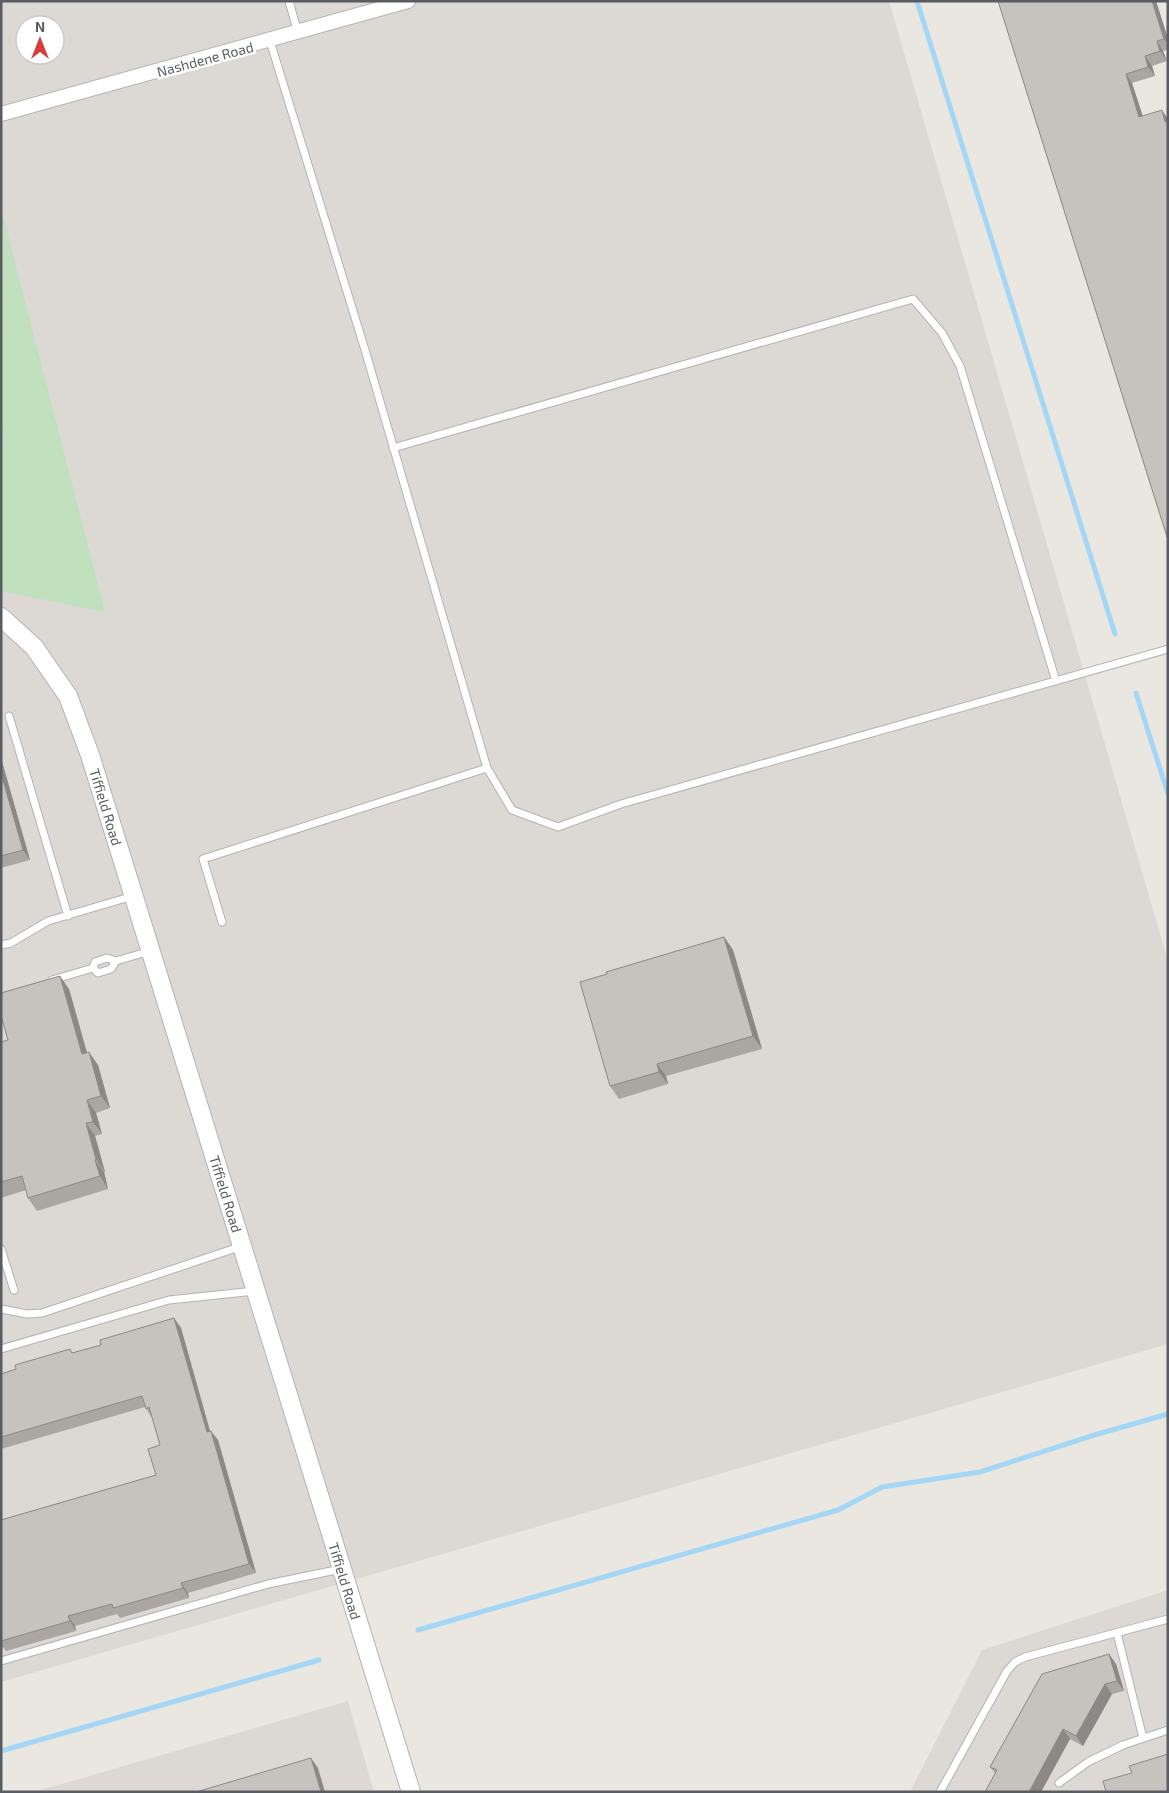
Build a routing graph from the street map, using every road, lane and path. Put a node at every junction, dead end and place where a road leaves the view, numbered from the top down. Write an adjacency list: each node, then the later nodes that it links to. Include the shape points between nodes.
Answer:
1 (289, 1): 4 (lane)
2 (408, 1): 3 (street, Nashdene Road)
3 (385, 4): 4 (street, Nashdene Road)
4 (298, 33): 5 (street, Nashdene Road)
5 (270, 41): 6 (street, Nashdene Road); 7 (lane)
6 (1, 114)
7 (393, 448): 10 (lane, via 913,299 942,333 960,366); 12 (lane)
8 (1, 617): 13 (street, Tiffield Road, via 34,647 68,696 90,755)
9 (1168, 649): 10 (lane)
10 (1056, 681): 12 (lane, via 621,804 558,827 512,810)
11 (9, 716): 14 (lane)
12 (487, 768): 15 (lane, via 203,859)
13 (133, 896): 14 (lane); 17 (street, Tiffield Road)
14 (68, 916): 16 (lane, via 48,921 11,943)
15 (222, 922)
16 (1, 945)
17 (150, 951): 18 (lane); 21 (street, Tiffield Road)
18 (116, 962): 19 (lane, via 107,958 95,962); 19 (lane, via 112,969 98,973)
19 (93, 968): 20 (lane)
20 (45, 982)
21 (242, 1246): 24 (street, Tiffield Road); 25 (lane, via 42,1312 27,1314)
22 (1, 1249): 23 (lane)
23 (14, 1290)
24 (256, 1291): 26 (lane, via 169,1300); 27 (street, Tiffield Road)
25 (1, 1309)
26 (1, 1349)
27 (342, 1569): 30 (lane, via 268,1584); 35 (street, Tiffield Road)
28 (1168, 1619): 29 (lane)
29 (1117, 1633): 32 (lane); 34 (lane, via 1015,1662)
30 (1, 1661)
31 (1168, 1730): 32 (lane)
32 (1143, 1738): 33 (lane, via 1088,1762)
33 (1059, 1783)
34 (941, 1790)
35 (411, 1792)

